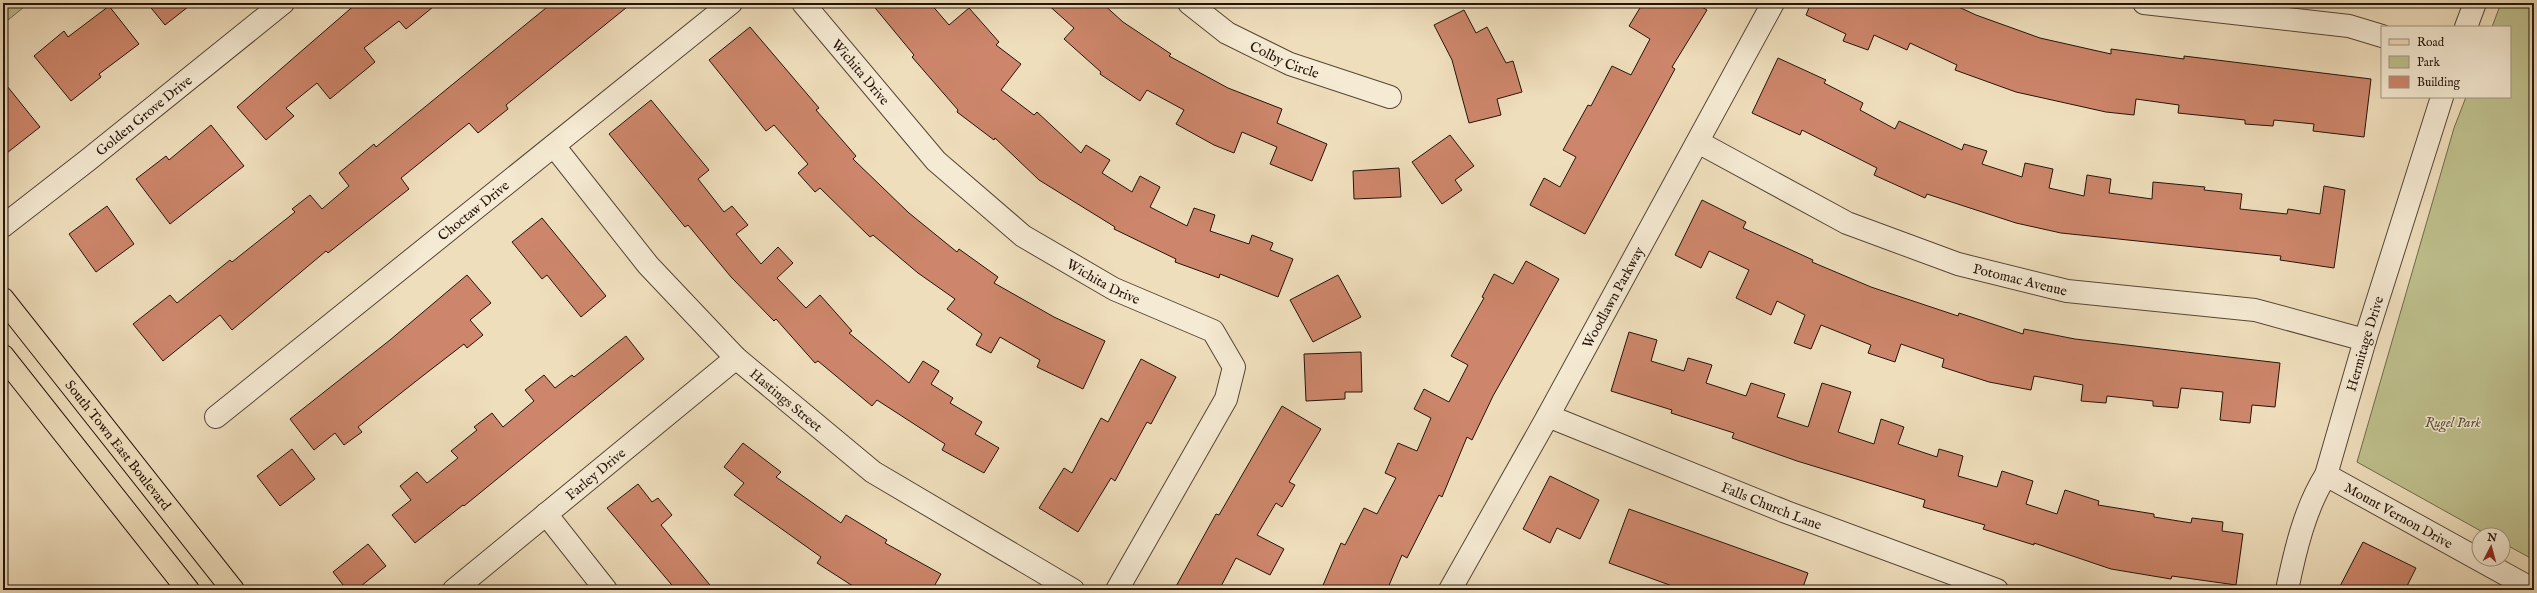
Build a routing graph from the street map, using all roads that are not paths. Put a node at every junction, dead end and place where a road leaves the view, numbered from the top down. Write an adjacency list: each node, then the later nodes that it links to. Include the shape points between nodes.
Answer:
1 (283, 3): 14 (street, Golden Grove Drive)
2 (731, 3): 13 (street, Choctaw Drive)
3 (803, 3): 28 (street, Wichita Drive, via 936,161 1023,236 1114,289 1213,331 1234,367 1226,399)
4 (1189, 3): 10 (street, Colby Circle, via 1227,33 1290,64)
5 (1773, 3): 12 (street, Woodlawn Parkway)
6 (2144, 3): 9 (street, via 2349,26)
7 (2475, 3): 8 (street)
8 (2466, 26)
9 (2381, 36)
10 (1390, 97)
11 (2442, 98): 16 (street, Hermitage Drive)
12 (1698, 142): 16 (street, Potomac Avenue, via 1847,223 1958,264 2067,291 2255,310); 19 (street, Woodlawn Parkway)
13 (554, 146): 18 (street, Hastings Street, via 648,265); 20 (street, Choctaw Drive)
14 (3, 226)
15 (3, 299): 24 (main road, South Town East Boulevard)
16 (2365, 340): 21 (street, Hermitage Drive)
17 (3, 356): 23 (main road)
18 (736, 358): 22 (street, Farley Drive); 27 (street, Hastings Street, via 873,472)
19 (1548, 416): 29 (street, Woodlawn Parkway); 30 (street, Falls Church Lane, via 1786,512)
20 (216, 417)
21 (2326, 475): 31 (street, Hermitage Drive, via 2315,493); 32 (street, Mount Vernon Drive)
22 (546, 514): 25 (street, Farley Drive); 26 (street)
23 (188, 590)
24 (233, 590)
25 (454, 590)
26 (606, 590)
27 (1073, 590)
28 (1117, 590)
29 (1450, 590)
30 (1997, 590)
31 (2287, 590)
32 (2534, 590)

